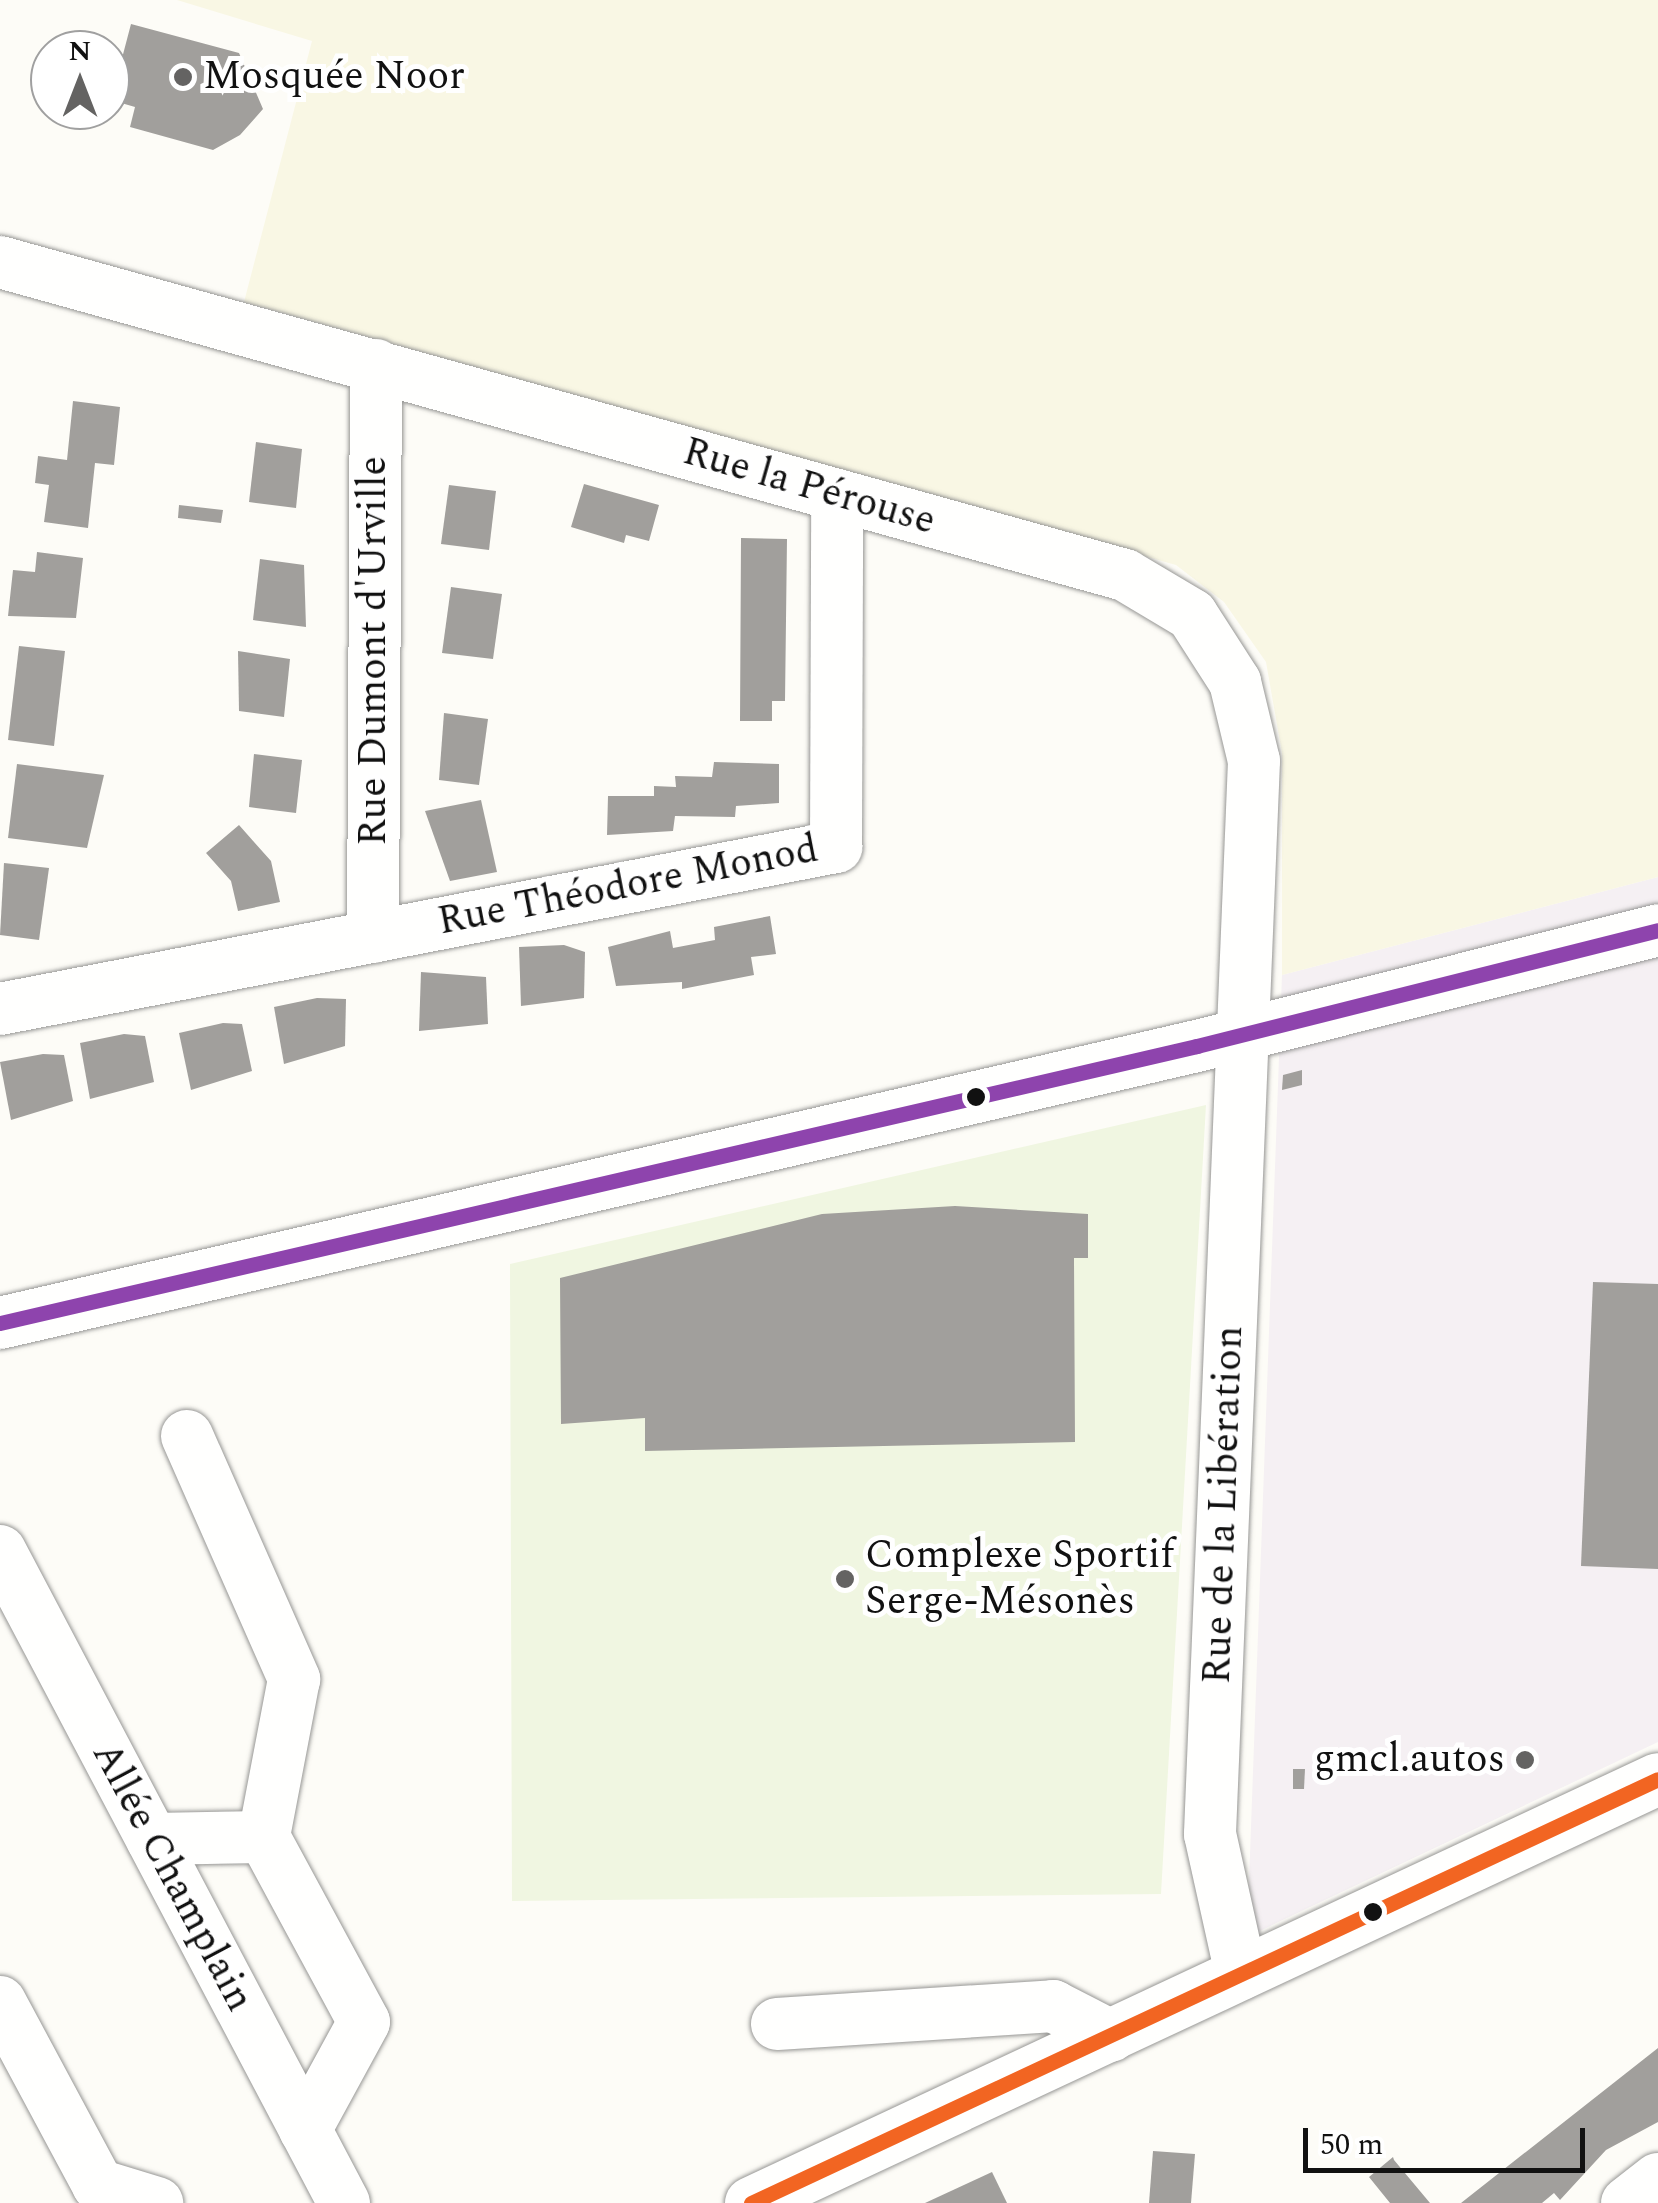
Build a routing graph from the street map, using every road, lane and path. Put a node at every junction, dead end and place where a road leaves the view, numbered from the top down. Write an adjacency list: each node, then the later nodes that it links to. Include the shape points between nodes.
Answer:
1 (1, 271): 2 (street, Rue la Pérouse)
2 (376, 365): 3 (street, Rue la Pérouse); 5 (street, Rue Dumont d'Urville)
3 (837, 495): 5 (street, Rue Théodore Monod, via 836,847); 7 (street, Rue la Pérouse, via 1125,576 1192,615 1235,682 1254,761)
4 (1658, 930): 7 (street)
5 (372, 936): 6 (street)
6 (0, 1009)
7 (1244, 1034): 8 (street); 14 (street, Rue de la Libération, via 1210,1834)
8 (0, 1322)
9 (187, 1436): 12 (street, via 294,1679)
10 (0, 1551): 13 (street, Allée Champlain)
11 (1658, 1779): 14 (street)
12 (264, 1837): 13 (street); 18 (street, via 364,2022)
13 (152, 1839): 18 (street, Allée Champlain)
14 (1242, 1974): 17 (street)
15 (0, 2002): 20 (street, via 98,2186)
16 (777, 2024): 17 (street, via 1053,2006)
17 (1110, 2036): 22 (street)
18 (304, 2130): 21 (street, Allée Champlain)
19 (1658, 2179): 23 (street)
20 (157, 2203)
21 (344, 2203)
22 (751, 2203)
23 (1627, 2203)

